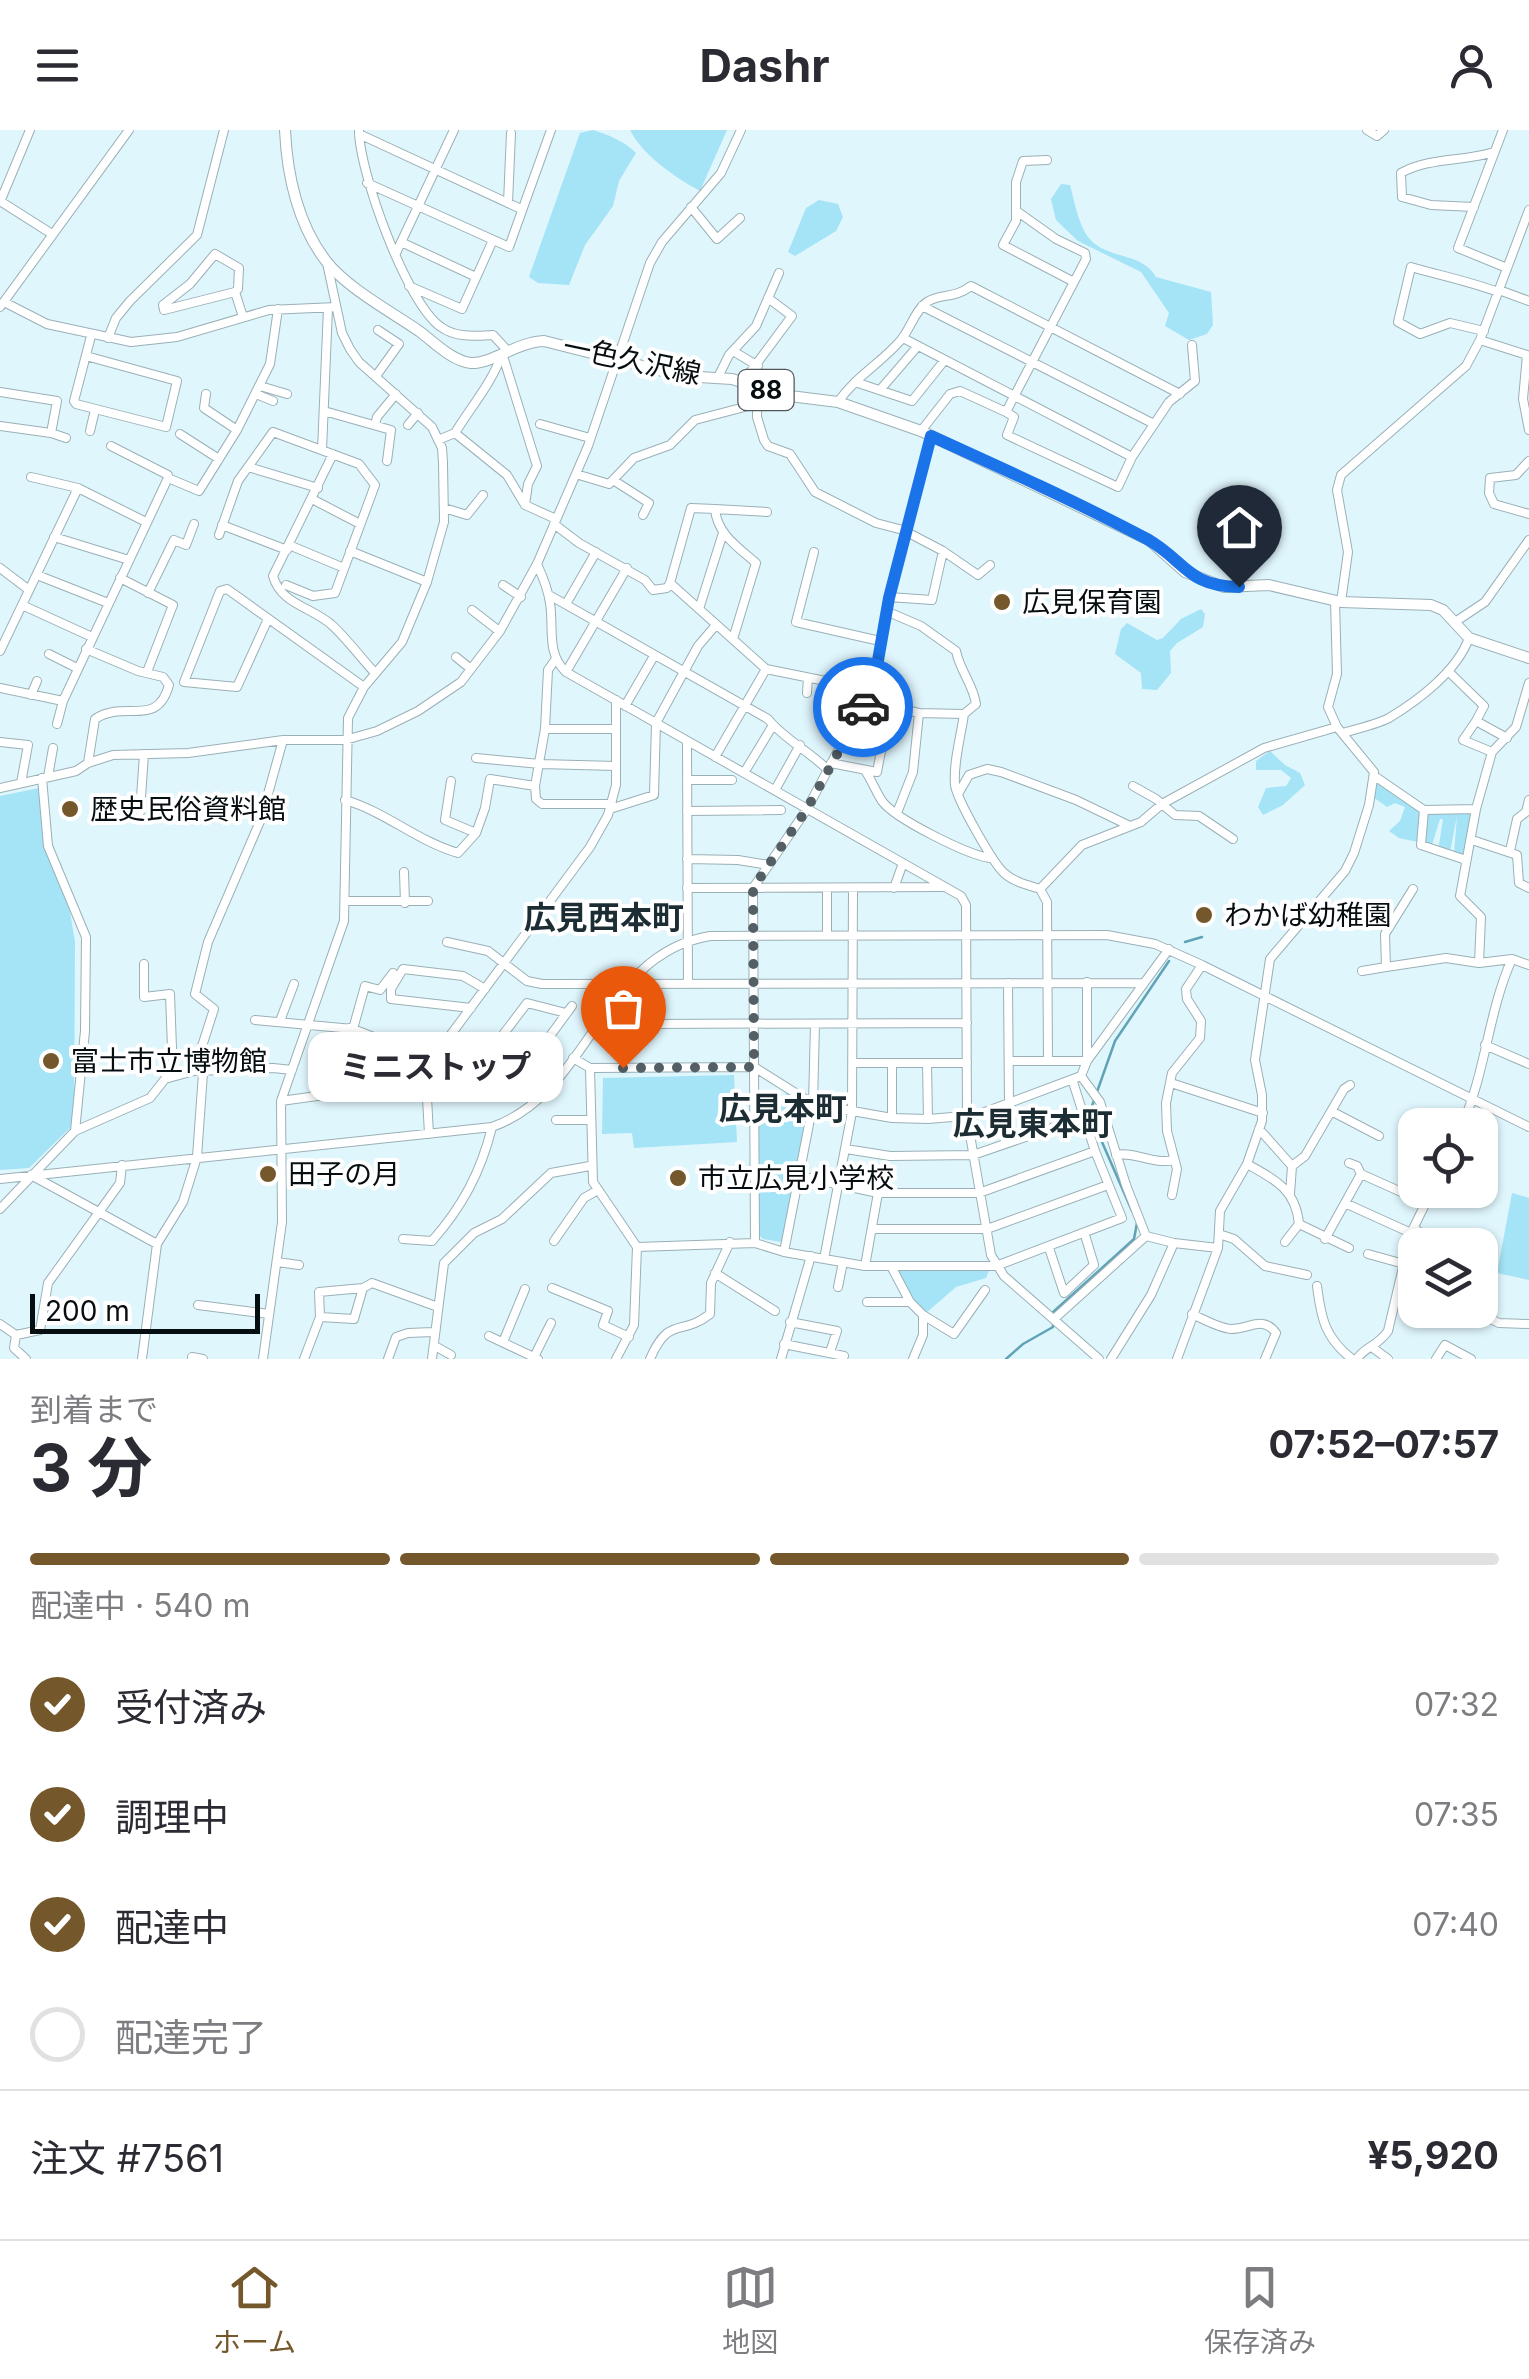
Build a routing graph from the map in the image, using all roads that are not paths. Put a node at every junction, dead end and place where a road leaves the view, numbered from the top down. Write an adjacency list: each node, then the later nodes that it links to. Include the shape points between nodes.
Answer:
1 (30, 130): 17 (street)
2 (128, 130): 26 (street)
3 (224, 130): 48 (street, via 197,235 130,301)
4 (285, 130): 29 (main road, 一色久沢線 / 88, via 299,208)
5 (454, 130): 15 (street)
6 (552, 130): 22 (street)
7 (741, 130): 20 (street, via 720,173)
8 (1367, 130): 9 (street, via 1377,136)
9 (1384, 130)
10 (1503, 130): 13 (street)
11 (359, 132): 15 (street); 16 (street)
12 (510, 133): 18 (street)
13 (1494, 152): 21 (street); 21 (street, via 1419,163 1401,173 1402,197)
14 (1047, 160): 24 (street, via 1022,161)
15 (436, 169): 18 (street); 19 (street)
16 (368, 183): 19 (street); 28 (street)
17 (0, 201): 26 (street)
18 (508, 203): 22 (street)
19 (418, 205): 27 (street); 28 (street)
20 (691, 207): 25 (street, via 717,239); 56 (street, via 650,263)
21 (1474, 207): 30 (street, via 1458,248)
22 (521, 209): 27 (street, via 509,247)
23 (1529, 210): 30 (street)
24 (1018, 212): 33 (street, via 1085,253); 33 (street, via 1004,245)
25 (740, 218)
26 (52, 234): 38 (street)
27 (493, 240): 32 (street)
28 (397, 241): 32 (street); 34 (street)
29 (327, 263): 41 (street); 53 (main road, 一色久沢線 / 88, via 459,360 473,363)
30 (1507, 268): 35 (street)
31 (778, 273): 37 (street)
32 (476, 277): 34 (street, via 462,309)
33 (1074, 282): 44 (street)
34 (409, 286): 53 (street, via 444,330 493,336)
35 (1499, 291): 39 (street); 47 (street); 47 (street, via 1411,267 1398,322 1420,334 1450,324)
36 (235, 292): 36 (street, via 238,268 215,254 164,310); 43 (street)
37 (768, 298): 52 (street, via 756,326); 59 (street, via 792,316)
38 (3, 300): 46 (street, via 48,324)
39 (1529, 301)
40 (922, 306): 44 (street, via 971,286); 49 (street); 58 (street)
41 (332, 307): 42 (street); 60 (street, via 350,349); 77 (street)
42 (278, 309): 43 (street); 65 (street, via 274,349)
43 (242, 317): 48 (street, via 164,340)
44 (1051, 327): 58 (street); 71 (street)
45 (378, 330): 60 (street, via 399,344)
46 (92, 336): 48 (street); 55 (street)
47 (1482, 336): 54 (street); 149 (street, via 1453,380 1341,475 1337,490 1348,552)
48 (108, 338)
49 (903, 338): 51 (street); 63 (street)
50 (1192, 345): 71 (street, via 1195,381)
51 (917, 347): 57 (street); 66 (street)
52 (733, 350): 59 (street); 61 (street)
53 (504, 352): 56 (main road, 一色久沢線 / 88, via 544,341); 89 (street); 111 (street, via 537,466)
54 (1528, 355): 87 (street, via 1523,399)
55 (86, 356): 76 (street, via 74,400); 76 (street, via 177,381 166,427)
56 (618, 360): 61 (main road, 一色久沢線 / 88); 93 (street)
57 (944, 361): 66 (street, via 912,401); 72 (street)
58 (1034, 362): 72 (street); 82 (street)
59 (758, 366): 62 (street)
60 (376, 376): 70 (street)
61 (717, 378): 62 (main road, 一色久沢線 / 88)
62 (744, 382): 64 (main road, 一色久沢線 / 88)
63 (855, 382): 66 (street); 74 (street)
64 (757, 388): 74 (main road, 一色久沢線 / 88); 75 (street)
65 (258, 390): 69 (street); 73 (street); 86 (street)
66 (880, 390)
67 (0, 392): 88 (street, via 57,401)
68 (206, 394): 86 (street, via 204,408)
69 (287, 394)
70 (396, 394): 78 (street); 83 (street)
71 (1180, 394): 82 (street)
72 (1016, 397): 79 (street); 98 (street)
73 (273, 401)
74 (838, 402): 91 (main road, 一色久沢線 / 88)
75 (756, 404): 106 (street, via 695,420 670,445 634,458); 122 (street, via 768,446 790,454 815,492)
76 (95, 410): 85 (street)
77 (324, 411): 83 (street); 96 (street)
78 (418, 412): 80 (street); 94 (street)
79 (1006, 412): 91 (street, via 960,391 950,394); 98 (street, via 1014,417 1007,434 1118,486)
80 (408, 424)
81 (540, 424): 93 (street)
82 (1154, 424): 98 (street)
83 (375, 425): 100 (street, via 392,430)
84 (0, 426): 88 (street)
85 (90, 430)
86 (237, 430): 99 (street)
87 (1529, 430)
88 (51, 433): 92 (street)
89 (455, 433): 94 (street); 111 (street, via 507,475)
90 (180, 434): 99 (street)
91 (926, 434): 122 (street); 149 (main road, 一色久沢線 / 88, via 1149,540 1207,582 1278,586)
92 (66, 438)
93 (590, 438): 103 (street)
94 (438, 440): 112 (street)
95 (111, 446): 105 (street)
96 (322, 450): 97 (street); 102 (street, via 273,432)
97 (333, 454): 108 (street); 120 (street, via 359,464 375,485)
98 (1132, 457)
99 (219, 460): 105 (street, via 199,491)
100 (387, 461)
101 (1529, 461): 115 (street, via 1516,476 1490,478 1489,493 1494,504)
102 (248, 467): 108 (street); 121 (street)
103 (576, 474): 106 (street); 118 (street)
104 (31, 477): 107 (street)
105 (168, 478): 117 (street)
106 (612, 480): 116 (street, via 649,504)
107 (78, 488): 117 (street); 125 (street)
108 (318, 488): 110 (street)
109 (483, 495): 112 (street, via 467,515)
110 (312, 499): 120 (street); 127 (street)
111 (525, 505): 118 (street)
112 (444, 508): 140 (street)
113 (715, 509): 114 (street); 123 (street); 141 (street, via 691,508)
114 (768, 512)
115 (1529, 514)
116 (643, 516)
117 (146, 522): 132 (street)
118 (555, 522): 130 (street); 133 (street)
119 (194, 524): 145 (street, via 186,545 174,540)
120 (360, 524): 128 (street)
121 (222, 525): 124 (street); 127 (street)
122 (905, 531): 129 (street); 148 (street)
123 (723, 534): 154 (street); 163 (street, via 756,563)
124 (218, 535)
125 (54, 536): 132 (street); 138 (street)
126 (1529, 540): 158 (street, via 1485,602)
127 (288, 548): 136 (street); 179 (street, via 273,576 276,586 334,626)
128 (350, 550): 136 (street); 140 (street)
129 (944, 551): 134 (street, via 978,576); 148 (street, via 932,600)
130 (596, 552): 137 (street); 151 (street)
131 (814, 552): 164 (street, via 796,622)
132 (129, 560): 139 (street)
133 (538, 564): 146 (street); 147 (street)
134 (990, 565)
135 (0, 568): 144 (street)
136 (344, 568): 143 (street, via 335,594 313,596)
137 (626, 568): 141 (street, via 653,590); 157 (street)
138 (37, 575): 144 (street); 150 (street)
139 (120, 578): 145 (street); 150 (street)
140 (428, 582): 179 (street, via 402,642)
141 (670, 583): 154 (street)
142 (502, 585): 147 (street)
143 (286, 586)
144 (29, 590): 152 (street)
145 (148, 592): 176 (street, via 172,605)
146 (548, 595): 151 (street); 171 (street)
147 (521, 597): 160 (street)
148 (889, 598): 155 (street)
149 (1338, 602): 158 (main road, 一色久沢線 / 88, via 1430,605); 202 (street, via 1337,674 1328,708)
150 (108, 603): 161 (street)
151 (566, 604): 157 (street)
152 (22, 605): 161 (street); 166 (street)
153 (472, 610): 160 (street)
154 (699, 610): 159 (street)
155 (886, 610): 164 (street); 194 (street, via 956,651 976,704)
156 (268, 619): 156 (street, via 237,687 184,682 220,591); 183 (street)
157 (596, 621): 168 (street); 177 (street)
158 (1455, 622): 162 (main road, 一色久沢線 / 88)
159 (716, 626): 163 (street); 178 (street)
160 (499, 632): 173 (street)
161 (92, 637): 165 (street)
162 (1468, 638): 170 (main road); 175 (street)
163 (733, 639): 174 (street)
164 (880, 641): 185 (street)
165 (86, 649): 172 (street); 176 (street)
166 (0, 651)
167 (49, 654): 172 (street)
168 (654, 656): 178 (street); 190 (street)
169 (456, 658): 173 (street)
170 (1529, 658)
171 (555, 660): 177 (street); 200 (street, via 548,670)
172 (77, 668): 189 (street)
173 (470, 668): 205 (street, via 461,682 418,711)
174 (766, 669): 180 (street); 191 (street)
175 (1448, 671): 195 (street, via 1484,706); 202 (street, via 1387,719)
176 (147, 672): 214 (street, via 169,685 164,702 157,709 106,712 96,719)
177 (566, 672): 188 (street)
178 (684, 672): 191 (street); 196 (street)
179 (375, 673): 183 (street)
180 (808, 678): 185 (street); 186 (street)
181 (37, 681): 187 (street)
182 (1529, 683): 203 (street)
183 (364, 687): 205 (street, via 351,707)
184 (0, 688): 187 (street)
185 (870, 690): 192 (street)
186 (807, 694)
187 (30, 695): 189 (street)
188 (616, 700): 190 (street); 201 (street)
189 (63, 701): 197 (street)
190 (625, 706): 196 (street)
191 (744, 706): 198 (street); 212 (street)
192 (860, 711): 193 (street, via 877,717 898,708); 217 (street)
193 (919, 713): 194 (street); 241 (street, via 914,772)
194 (964, 714): 230 (street)
195 (1476, 721): 203 (street); 210 (street, via 1463,740)
196 (656, 723): 206 (street); 234 (street, via 654,795)
197 (57, 724)
198 (773, 725): 208 (street); 219 (street)
199 (886, 725): 218 (street, via 878,772)
200 (545, 729): 201 (street); 215 (street)
201 (616, 729): 216 (street)
202 (1340, 730): 220 (street); 233 (street, via 1264,748)
203 (1507, 738): 210 (street)
204 (283, 740): 205 (street); 211 (street); 319 (street, via 261,819 202,958 195,994 214,1009)
205 (345, 740): 231 (street)
206 (687, 741): 212 (street); 222 (street)
207 (0, 742): 225 (street, via 28,745)
208 (800, 745): 217 (street); 229 (street)
209 (53, 748): 221 (street)
210 (1492, 752): 235 (street)
211 (144, 754): 214 (street); 240 (street)
212 (715, 757): 219 (street)
213 (476, 758): 215 (street)
214 (88, 763): 221 (street)
215 (540, 764): 216 (street); 226 (street)
216 (616, 766): 234 (street)
217 (830, 766): 218 (street); 236 (street)
218 (866, 772): 241 (street)
219 (744, 773): 229 (street)
220 (1376, 777): 238 (street); 293 (street, via 1354,853 1270,960)
221 (45, 778): 225 (street); 346 (street, via 48,846 86,937)
222 (687, 780): 223 (street); 239 (street)
223 (732, 780)
224 (451, 781): 243 (street, via 445,820)
225 (22, 783): 228 (street)
226 (534, 786): 234 (street, via 542,804); 243 (street, via 490,779)
227 (1133, 786): 233 (street)
228 (0, 788)
229 (774, 790): 236 (street)
230 (958, 794): 242 (street, via 969,775 987,769); 247 (street)
231 (345, 800): 243 (street, via 458,853); 262 (street)
232 (1529, 800): 246 (street)
233 (1162, 804): 242 (street); 244 (street, via 1175,815 1199,816)
234 (611, 806): 274 (street, via 590,847)
235 (1476, 808): 238 (street); 245 (street)
236 (807, 809): 250 (street); 251 (street)
237 (781, 810): 239 (street)
238 (1424, 810): 249 (street, via 1421,845)
239 (687, 811): 248 (street)
240 (140, 812)
241 (897, 813): 247 (street, via 956,848)
242 (1130, 826): 260 (street, via 1082,845)
243 (476, 833)
244 (1233, 839)
245 (1472, 840): 246 (street); 249 (street)
246 (1510, 851): 259 (street, via 1518,860 1519,883)
247 (990, 858): 260 (street, via 1014,880)
248 (687, 859): 251 (street); 254 (street)
249 (1466, 860): 275 (street, via 1460,896 1481,917)
250 (903, 863): 253 (street); 258 (street)
251 (768, 866): 255 (street)
252 (404, 872): 264 (street)
253 (946, 887): 258 (street); 265 (street, via 966,905)
254 (687, 888): 255 (street); 270 (street)
255 (753, 888): 256 (street); 267 (street)
256 (827, 888): 257 (street); 268 (street)
257 (853, 888): 258 (street); 269 (street)
258 (894, 888)
259 (1529, 888)
260 (1040, 889): 266 (street)
261 (1413, 889): 279 (street, via 1385,934)
262 (346, 900): 264 (street); 300 (street, via 338,947)
263 (428, 901): 264 (street)
264 (405, 903)
265 (966, 934): 266 (street); 269 (street); 282 (street)
266 (1047, 934): 272 (street, via 1130,938); 284 (street)
267 (753, 936): 268 (street); 270 (street); 287 (street)
268 (827, 936): 269 (street)
269 (852, 936): 288 (street)
270 (687, 940): 286 (street, via 647,962); 291 (street)
271 (447, 942): 274 (street, via 488,951)
272 (1168, 949): 277 (street); 289 (street)
273 (1512, 959): 275 (street); 278 (street); 305 (street)
274 (504, 963): 286 (street, via 542,984); 292 (street)
275 (1479, 963): 279 (street, via 1446,958)
276 (144, 964): 321 (street, via 144,996 170,994)
277 (1202, 965): 293 (street); 325 (street, via 1186,989 1201,1021 1200,1038)
278 (1529, 965)
279 (1386, 967): 280 (street)
280 (1362, 972)
281 (393, 973): 303 (street, via 380,990 365,986)
282 (966, 982): 283 (street); 288 (street); 299 (street)
283 (1008, 982): 284 (street); 308 (street)
284 (1048, 982): 285 (street); 309 (street)
285 (1087, 982): 289 (street); 310 (street)
286 (630, 983): 291 (street); 294 (street)
287 (753, 983): 288 (street); 291 (street); 301 (street)
288 (853, 983): 298 (street)
289 (1144, 983): 310 (street)
290 (294, 984): 297 (street)
291 (688, 984)
292 (485, 990): 295 (street); 295 (street, via 463,976 402,969 391,988 391,998)
293 (1263, 996): 327 (street); 334 (street, via 1256,1071)
294 (613, 1005): 301 (street, via 640,1024); 306 (street)
295 (471, 1008): 307 (street)
296 (255, 1020): 297 (street)
297 (280, 1021): 300 (street)
298 (853, 1022): 299 (street); 302 (street); 312 (street)
299 (967, 1023): 311 (street)
300 (310, 1024): 303 (street); 318 (street)
301 (753, 1024): 302 (street); 316 (street)
302 (814, 1024): 329 (street)
303 (351, 1029): 304 (street); 320 (street)
304 (392, 1044): 307 (street); 320 (street, via 376,1084)
305 (1484, 1046): 315 (street); 327 (street)
306 (573, 1058): 317 (street); 342 (street, via 536,1105)
307 (432, 1060): 323 (street); 347 (street, via 426,1080)
308 (1009, 1061): 309 (street); 330 (street)
309 (1048, 1061): 310 (street)
310 (1087, 1061): 322 (street)
311 (967, 1062): 314 (street); 337 (street)
312 (854, 1063): 313 (street); 332 (street)
313 (892, 1063): 314 (street); 336 (street)
314 (928, 1063): 338 (street)
315 (1529, 1064)
316 (754, 1067): 317 (street); 329 (street); 388 (street)
317 (590, 1068): 340 (street)
318 (292, 1070): 319 (street); 328 (street)
319 (198, 1072): 321 (street); 354 (street)
320 (333, 1072): 328 (street, via 324,1095)
321 (173, 1076): 346 (street, via 150,1098)
322 (1082, 1076): 324 (street); 343 (street)
323 (471, 1077): 323 (street, via 527,1003 569,1010 507,1092)
324 (1072, 1082): 330 (street); 335 (street)
325 (1171, 1083): 334 (street); 355 (street, via 1167,1131)
326 (1350, 1085): 333 (street)
327 (1473, 1099): 331 (street); 344 (street)
328 (281, 1101): 349 (street)
329 (813, 1104): 332 (street); 363 (street)
330 (1010, 1104): 337 (street)
331 (1469, 1108)
332 (852, 1112): 336 (street); 350 (street)
333 (1333, 1112): 348 (street); 360 (street, via 1306,1156)
334 (1264, 1113): 345 (street)
335 (1084, 1117): 351 (street); 352 (street)
336 (892, 1118): 338 (street)
337 (967, 1118): 338 (street); 352 (street)
338 (928, 1119)
339 (556, 1120): 340 (street)
340 (590, 1120): 359 (street)
341 (1118, 1124): 343 (street)
342 (492, 1127): 347 (street); 383 (street, via 479,1170 452,1218 432,1242)
343 (1107, 1127): 353 (street)
344 (1529, 1127)
345 (1259, 1129): 357 (street); 360 (street)
346 (75, 1130): 362 (street)
347 (429, 1134): 349 (street)
348 (1379, 1136)
349 (281, 1148): 354 (street); 399 (street)
350 (846, 1148): 352 (street, via 890,1156); 365 (street)
351 (1095, 1151): 366 (street); 370 (street)
352 (974, 1155): 370 (street)
353 (1116, 1156): 355 (street); 382 (street)
354 (198, 1157): 358 (street); 390 (street, via 183,1202)
355 (1174, 1160): 372 (street)
356 (1348, 1163): 361 (street)
357 (1247, 1164): 371 (street); 381 (street, via 1220,1211)
358 (122, 1165): 362 (street); 375 (street, via 120,1183)
359 (590, 1166): 367 (street); 420 (street, via 551,1174 502,1219 474,1233 444,1264)
360 (1292, 1166): 371 (street)
361 (1362, 1174): 368 (street); 373 (street)
362 (32, 1175): 364 (street); 374 (street); 375 (street)
363 (799, 1176): 365 (street); 395 (street)
364 (0, 1178)
365 (839, 1183): 369 (street); 398 (street)
366 (1108, 1186): 377 (street); 380 (street, via 1122,1218)
367 (598, 1190): 385 (street, via 584,1198); 391 (street)
368 (1398, 1190)
369 (878, 1193): 370 (street); 379 (street)
370 (979, 1193): 377 (street)
371 (1290, 1194): 376 (street)
372 (1172, 1195)
373 (1347, 1204): 378 (street); 384 (street)
374 (0, 1209)
375 (98, 1212): 390 (street); 433 (street, via 48,1283 40,1330)
376 (1300, 1224): 384 (street); 387 (street)
377 (986, 1228): 379 (street); 404 (street)
378 (1408, 1228)
379 (872, 1230): 403 (street)
380 (1085, 1234): 392 (street); 392 (street, via 1094,1265 1064,1293)
381 (1219, 1234): 393 (street); 407 (street, via 1234,1238 1266,1266)
382 (1146, 1236): 389 (street); 426 (street)
383 (403, 1239)
384 (1325, 1239): 394 (street)
385 (554, 1240)
386 (730, 1242): 388 (street); 391 (street); 406 (street)
387 (1285, 1242)
388 (755, 1243): 395 (street)
389 (1174, 1243): 393 (street); 458 (street, via 1151,1296)
390 (156, 1244): 447 (street)
391 (637, 1247): 435 (street)
392 (1049, 1248): 404 (street)
393 (1218, 1248): 423 (street)
394 (1349, 1248)
395 (784, 1252): 397 (street)
396 (1368, 1254): 401 (street)
397 (810, 1256): 398 (street); 427 (street)
398 (824, 1258): 400 (street)
399 (277, 1262): 402 (street); 422 (street)
400 (843, 1262): 403 (street); 409 (street)
401 (1398, 1262)
402 (299, 1265)
403 (865, 1266): 405 (street)
404 (996, 1266): 405 (street); 426 (street)
405 (892, 1268): 416 (street)
406 (715, 1273): 421 (street); 454 (street, via 710,1314 670,1329)
407 (1307, 1275)
408 (1317, 1286): 461 (street, via 1322,1324)
409 (838, 1287)
410 (363, 1288): 420 (street, via 372,1283); 425 (street, via 354,1318); 425 (street, via 319,1292)
411 (552, 1288): 435 (street, via 608,1310 602,1326)
412 (525, 1289): 436 (street)
413 (985, 1290): 424 (street, via 954,1334)
414 (1398, 1291): 418 (street)
415 (867, 1302): 416 (street)
416 (910, 1302): 424 (street)
417 (1398, 1303): 418 (street)
418 (1395, 1304): 439 (street, via 1388,1330)
419 (198, 1305): 422 (street)
420 (438, 1307): 432 (street)
421 (775, 1311)
422 (269, 1314): 449 (street)
423 (1192, 1314): 459 (street); 460 (street, via 1230,1329 1262,1322 1274,1328)
424 (923, 1315): 456 (street)
425 (320, 1318): 450 (street)
426 (1054, 1320): 457 (street)
427 (790, 1322): 437 (street); 440 (street, via 837,1331)
428 (1498, 1322): 431 (street)
429 (550, 1323): 444 (street)
430 (0, 1324): 433 (street)
431 (1529, 1324)
432 (434, 1332): 438 (street); 451 (street, via 396,1336)
433 (16, 1335): 446 (street, via 14,1348)
434 (489, 1336): 436 (street)
435 (629, 1337): 453 (street)
436 (502, 1342): 444 (street)
437 (784, 1344): 440 (street); 455 (street)
438 (435, 1346): 441 (street); 452 (street)
439 (1373, 1348): 445 (street); 461 (street)
440 (830, 1352): 442 (street)
441 (452, 1356)
442 (844, 1356)
443 (192, 1357): 448 (street)
444 (536, 1358)
445 (1384, 1358)
446 (26, 1359)
447 (142, 1359)
448 (203, 1359)
449 (262, 1359)
450 (304, 1359)
451 (388, 1359)
452 (432, 1359)
453 (616, 1359)
454 (650, 1359)
455 (782, 1359)
456 (913, 1359)
457 (1100, 1359)
458 (1110, 1359)
459 (1177, 1359)
460 (1264, 1359)
461 (1354, 1359)
462 (1436, 1359): 463 (street, via 1445,1345)
463 (1471, 1359)

